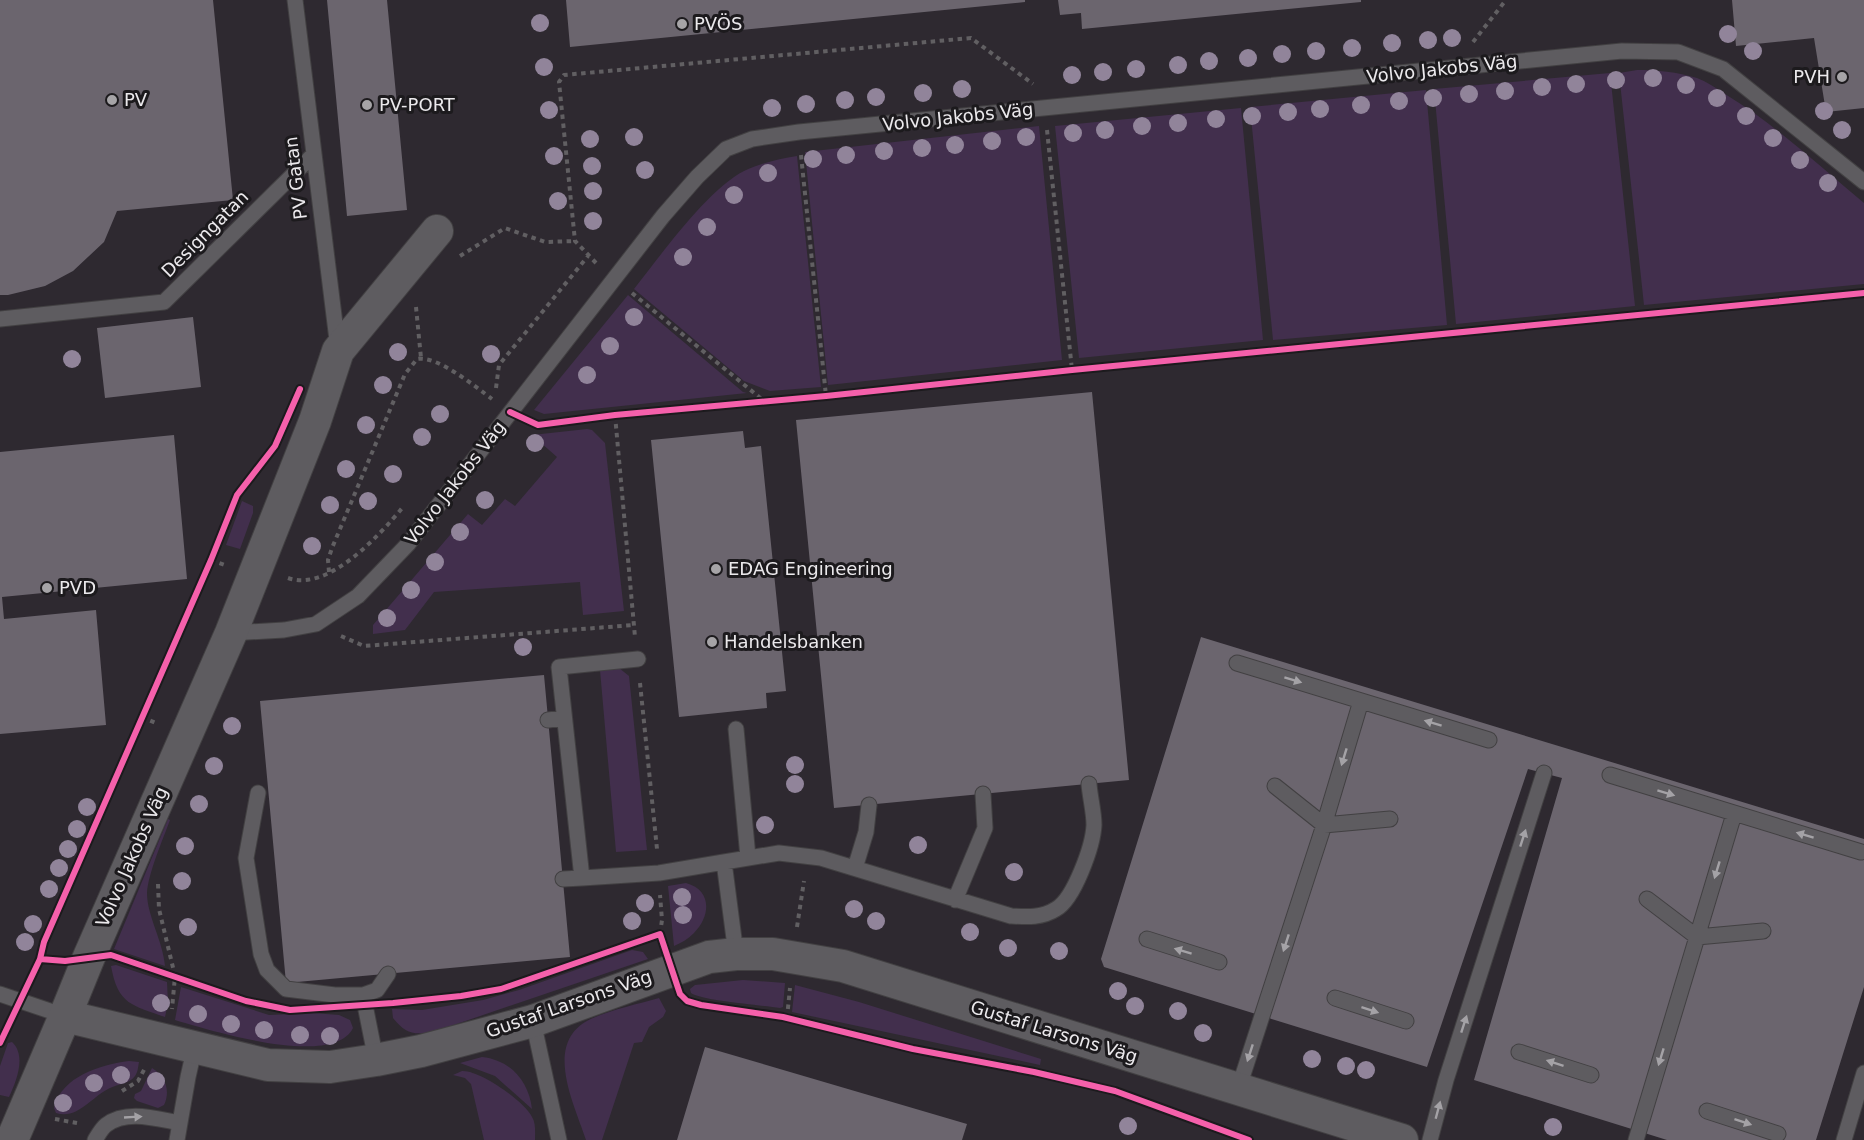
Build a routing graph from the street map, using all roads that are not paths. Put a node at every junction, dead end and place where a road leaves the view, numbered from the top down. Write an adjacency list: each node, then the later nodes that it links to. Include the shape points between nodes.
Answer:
1 (296, 0): 2 (lane, PV Gatan)
2 (313, 155): 5 (lane, Designgatan, via 164,302); 6 (lane, PV Gatan)
3 (1864, 182): 7 (lane, Volvo Jakobs Väg, via 1723,69 1678,52 1622,51 752,139 726,149 696,177 409,543 358,596 316,624)
4 (437, 231): 6 (street, Volvo Jakobs Väg)
5 (0, 319)
6 (338, 351): 7 (street, Volvo Jakobs Väg, via 315,421)
7 (231, 633): 42 (street, Volvo Jakobs Väg)
8 (638, 659): 11 (lane, via 559,667)
9 (1237, 663): 10 (lane, one-way to 10)
10 (1361, 701): 14 (lane, one-way to 10); 24 (lane, one-way to 24)
11 (564, 718): 12 (lane); 29 (lane)
12 (548, 720)
13 (736, 729): 26 (lane)
14 (1489, 740)
15 (1544, 774): 59 (lane, one-way to 15)
16 (1610, 775): 22 (lane, one-way to 22)
17 (1089, 784): 32 (lane, via 1094,827 1086,858 1066,901 1056,910 1034,917 1011,916)
18 (1275, 786): 24 (lane)
19 (258, 793): 40 (lane, via 246,858 267,970 286,989)
20 (983, 794): 32 (lane, via 985,828)
21 (869, 805): 28 (lane)
22 (1734, 814): 25 (lane, one-way to 22); 34 (lane, one-way to 34)
23 (1390, 819): 24 (lane)
24 (1324, 825): 50 (lane, one-way to 50)
25 (1861, 852)
26 (748, 857): 27 (lane); 28 (lane, via 779,853 821,858)
27 (724, 862): 29 (lane, via 659,873); 36 (lane)
28 (855, 868): 32 (lane)
29 (582, 878): 30 (lane)
30 (563, 879)
31 (1647, 899): 34 (lane)
32 (956, 900)
33 (1763, 931): 34 (lane)
34 (1696, 937): 60 (lane, one-way to 60)
35 (1147, 939): 37 (lane, one-way to 35)
36 (736, 954): 43 (street, Gustaf Larsons Väg, via 699,960); 50 (street, Gustaf Larsons Väg, via 773,954 843,966)
37 (1219, 962)
38 (388, 974): 40 (lane, via 377,990)
39 (0, 994): 42 (lane)
40 (363, 995): 47 (lane)
41 (1335, 998): 44 (lane, one-way to 44)
42 (65, 1016): 45 (street, Gustaf Larsons Väg); 54 (street)
43 (533, 1021): 47 (street, Gustaf Larsons Väg); 57 (lane)
44 (1406, 1021)
45 (195, 1046): 47 (street, Gustaf Larsons Väg, via 268,1065 330,1067); 52 (lane)
46 (1519, 1052): 49 (lane, one-way to 46)
47 (376, 1060)
48 (1864, 1073): 61 (lane)
49 (1591, 1075)
50 (1238, 1090): 58 (street, Gustaf Larsons Väg)
51 (1707, 1111): 53 (lane, one-way to 53)
52 (180, 1123): 55 (lane, one-way to 52, via 106,1125 124,1117 144,1116); 56 (lane)
53 (1778, 1134)
54 (12, 1140)
55 (95, 1140)
56 (177, 1140)
57 (559, 1140)
58 (1402, 1140)
59 (1430, 1140)
60 (1636, 1140)
61 (1844, 1140)

